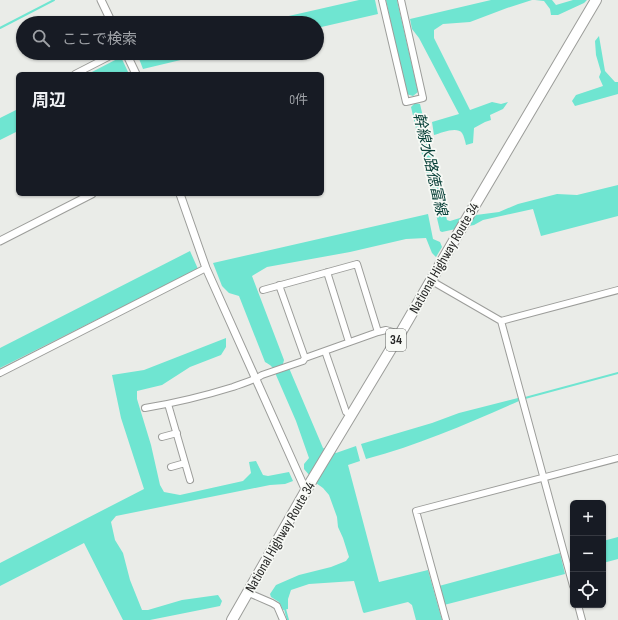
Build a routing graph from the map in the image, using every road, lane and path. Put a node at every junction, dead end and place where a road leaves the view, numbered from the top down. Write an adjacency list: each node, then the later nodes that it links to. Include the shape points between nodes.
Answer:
1 (101, 0): 5 (street)
2 (382, 0): 3 (street, via 406,102 424,98)
3 (401, 0)
4 (596, 0): 15 (highway, National Highway Route 34 / 34)
5 (109, 16)
6 (102, 60): 8 (street)
7 (129, 60): 9 (street)
8 (79, 72)
9 (135, 72)
10 (88, 196): 12 (street)
11 (181, 196): 13 (street)
12 (0, 240)
13 (206, 268): 25 (street); 26 (street)
14 (327, 272): 16 (street); 20 (street, via 357,264); 22 (street)
15 (430, 280): 19 (street); 21 (highway, National Highway Route 34 / 34)
16 (279, 285): 17 (street); 24 (street)
17 (263, 290)
18 (618, 290): 19 (street)
19 (501, 321): 35 (street)
20 (378, 332): 21 (street, via 386,330); 22 (street)
21 (400, 334): 29 (highway, National Highway Route 34 / 34)
22 (349, 342): 23 (street)
23 (325, 351): 24 (street); 29 (street, via 346,412)
24 (305, 358): 26 (street)
25 (0, 373)
26 (256, 379): 27 (street); 37 (street)
27 (168, 404): 28 (street); 30 (street)
28 (145, 408)
29 (351, 415): 37 (highway, National Highway Route 34 / 34)
30 (177, 433): 31 (street); 33 (street)
31 (162, 437)
32 (618, 458): 35 (street)
33 (185, 462): 34 (street); 36 (street)
34 (171, 467)
35 (544, 478): 38 (street); 43 (street, via 416,511)
36 (190, 480)
37 (306, 491): 39 (highway, National Highway Route 34 / 34)
38 (570, 575)
39 (248, 593): 41 (highway, National Highway Route 34 / 34); 42 (street, via 277,606)
40 (579, 608): 44 (street)
41 (232, 620)
42 (283, 620)
43 (446, 620)
44 (582, 620)

